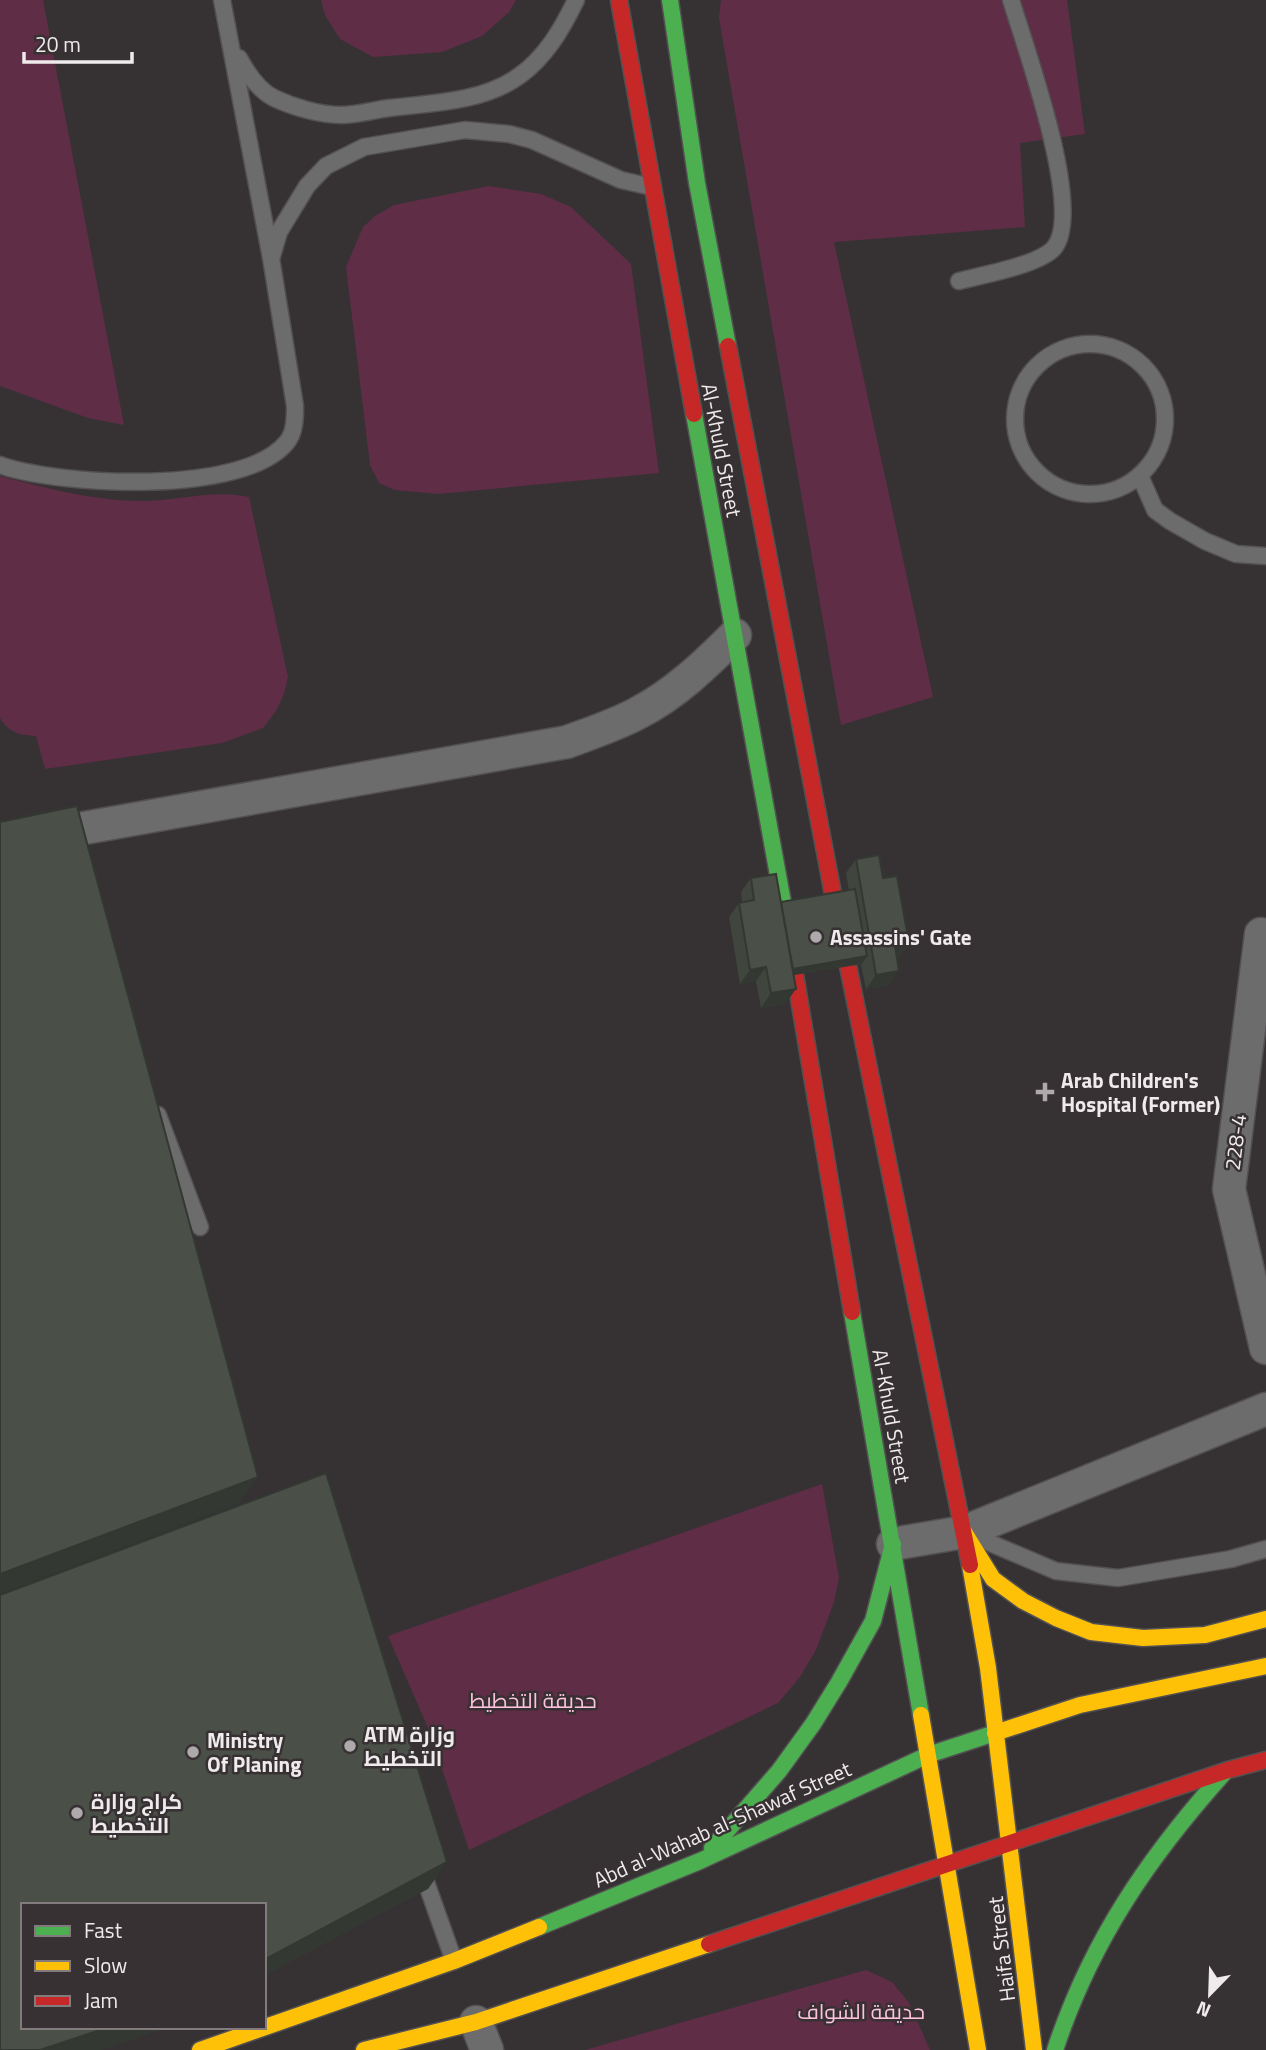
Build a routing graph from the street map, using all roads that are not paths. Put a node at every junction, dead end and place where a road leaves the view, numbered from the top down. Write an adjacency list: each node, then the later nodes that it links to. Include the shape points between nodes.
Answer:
1 (222, 0): 6 (lane)
2 (576, 0): 6 (lane, via 544,53 518,77 487,92 381,110 341,115 272,97 249,76)
3 (619, 0): 7 (main road, Al-Khuld Street)
4 (670, 0): 15 (main road, Al-Khuld Street, via 692,183)
5 (1011, 0): 9 (lane, via 1054,146 1063,226 1055,247 1038,260)
6 (231, 46): 8 (lane)
7 (658, 187): 8 (lane, via 621,180 509,134 465,130 364,146 326,166 307,186 279,232); 13 (main road, Al-Khuld Street)
8 (271, 258): 10 (lane, via 295,406 288,441 275,452 244,467 175,482 97,482)
9 (959, 281)
10 (0, 465)
11 (1140, 476): 11 (lane, via 1156,457 1164,434 1165,409 1157,385 1142,365 1122,351 1098,344 1073,346 1050,356 1031,372 1019,393 1015,417 1018,442 1029,464 1047,481 1070,492 1118,489); 12 (lane, via 1155,510 1170,521 1236,554)
12 (1266, 556)
13 (735, 635): 14 (street, via 709,662 639,713 568,742); 16 (main road, Al-Khuld Street)
14 (0, 843)
15 (834, 899)
16 (784, 908)
17 (1261, 934): 22 (street, 228-4, via 1229,1189)
18 (848, 966): 24 (main road)
19 (796, 975): 25 (main road, Al-Khuld Street)
20 (153, 1100): 21 (lane)
21 (200, 1227)
22 (1266, 1348)
23 (1266, 1409): 24 (street)
24 (964, 1532): 25 (street); 26 (lane, via 1056,1571 1118,1578); 27 (main road, via 993,1579 1023,1601 1091,1632 1143,1638 1205,1635); 29 (main road)
25 (893, 1544): 30 (main road, Al-Khuld Street); 35 (main road, via 873,1621 839,1682 779,1772)
26 (1266, 1549)
27 (1266, 1619)
28 (1266, 1666): 29 (main road, Abd al-Wahab al-Shawaf Street, via 1080,1705)
29 (997, 1732): 30 (main road, Abd al-Wahab al-Shawaf Street); 33 (main road)
30 (928, 1755): 35 (main road, Abd al-Wahab al-Shawaf Street); 36 (main road, Al-Khuld Street)
31 (1266, 1760): 32 (main road)
32 (1228, 1770): 33 (main road); 45 (main road, via 1177,1826 1132,1888 1079,1986)
33 (1009, 1843): 36 (main road); 44 (main road, Haifa Street)
34 (416, 1850): 37 (lane)
35 (700, 1861): 37 (main road, Abd al-Wahab al-Shawaf Street)
36 (947, 1864): 40 (main road); 43 (main road, Haifa Street)
37 (454, 1961): 38 (main road, Abd al-Wahab al-Shawaf Street)
38 (266, 2027)
39 (261, 2029): 41 (main road, Abd al-Wahab al-Shawaf Street)
40 (481, 2036): 42 (main road)
41 (202, 2050)
42 (364, 2050)
43 (978, 2050)
44 (1034, 2050)
45 (1055, 2050)

